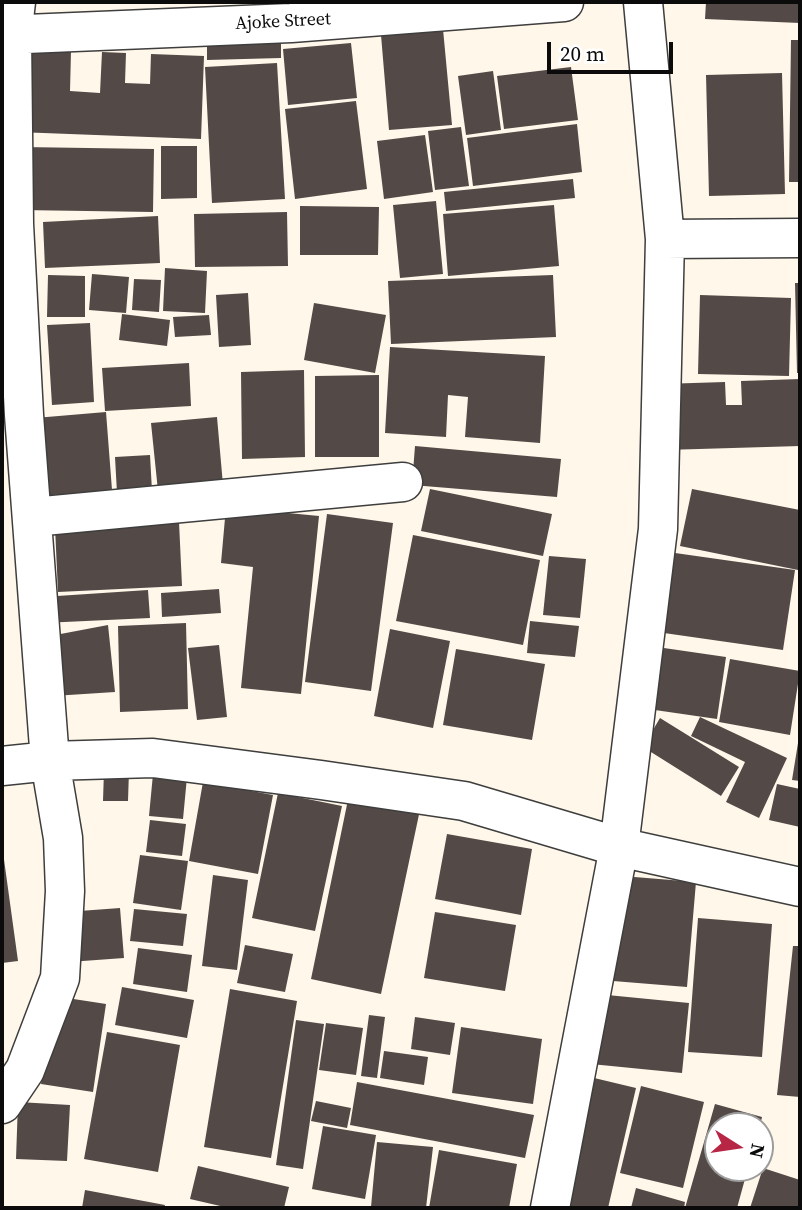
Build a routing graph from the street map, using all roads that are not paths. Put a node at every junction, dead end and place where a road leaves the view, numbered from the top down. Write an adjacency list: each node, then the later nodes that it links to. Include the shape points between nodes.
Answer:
1 (564, 2): 3 (street, Ajoke Street, via 291,23)
2 (643, 2): 5 (street)
3 (10, 24): 6 (street)
4 (800, 237): 5 (street)
5 (665, 239): 11 (street, via 658,529)
6 (13, 415): 8 (street)
7 (403, 482): 8 (street)
8 (33, 517): 9 (street)
9 (50, 761): 10 (street); 11 (street, via 153,758 321,779 464,801); 13 (street, via 63,838 60,978 24,1070)
10 (2, 766)
11 (619, 847): 12 (street); 14 (street)
12 (800, 887)
13 (2, 1104)
14 (550, 1208)

